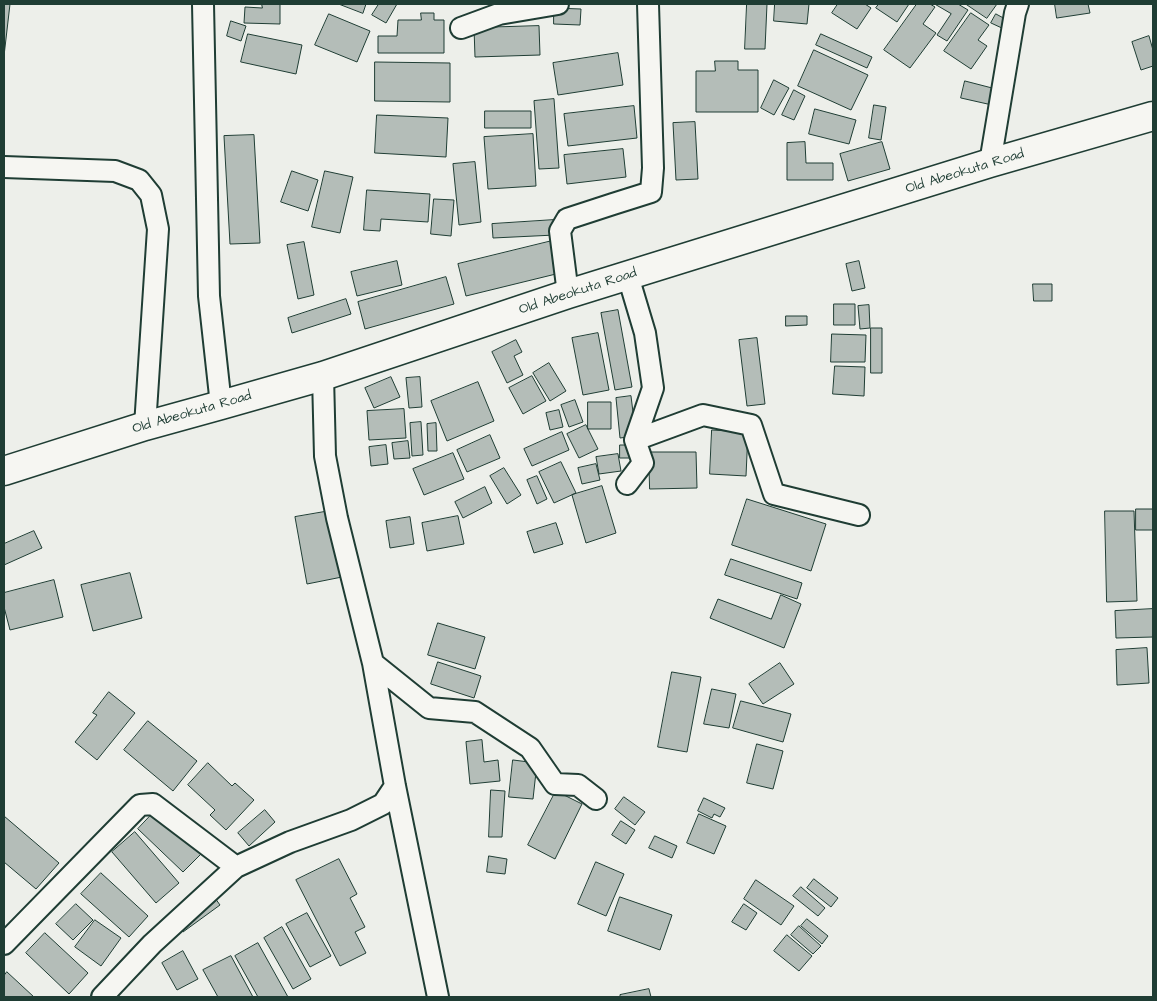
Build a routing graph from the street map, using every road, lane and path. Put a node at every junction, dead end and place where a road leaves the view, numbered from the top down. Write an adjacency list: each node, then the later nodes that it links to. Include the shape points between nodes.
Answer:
1 (558, 4): 5 (street, via 499,14)
2 (648, 4): 10 (street, via 651,192 567,219 560,231)
3 (1018, 4): 7 (street)
4 (206, 6): 12 (street, via 209,296)
5 (461, 28)
6 (1153, 116): 7 (highway, Old Abeokuta Road)
7 (990, 164): 9 (highway, Old Abeokuta Road)
8 (4, 166): 13 (street, via 115,171 139,180 151,195 158,229)
9 (628, 276): 10 (highway, Old Abeokuta Road); 14 (street, via 645,334 653,388)
10 (568, 294): 11 (highway, Old Abeokuta Road)
11 (323, 376): 12 (highway, Old Abeokuta Road); 18 (street, via 325,456 336,518)
12 (222, 405): 13 (highway, Old Abeokuta Road)
13 (145, 426): 15 (highway, Old Abeokuta Road)
14 (635, 440): 16 (street, via 642,463); 17 (street, via 703,415 751,425 774,494)
15 (4, 471)
16 (627, 484)
17 (859, 515)
18 (373, 663): 19 (street); 20 (street, via 429,708 475,712 530,748 555,784 578,785)
19 (395, 786): 21 (street, via 383,804); 24 (street)
20 (596, 800)
21 (236, 867): 22 (street, via 153,804 140,805); 23 (street, via 152,944)
22 (4, 944)
23 (102, 997)
24 (438, 997)

